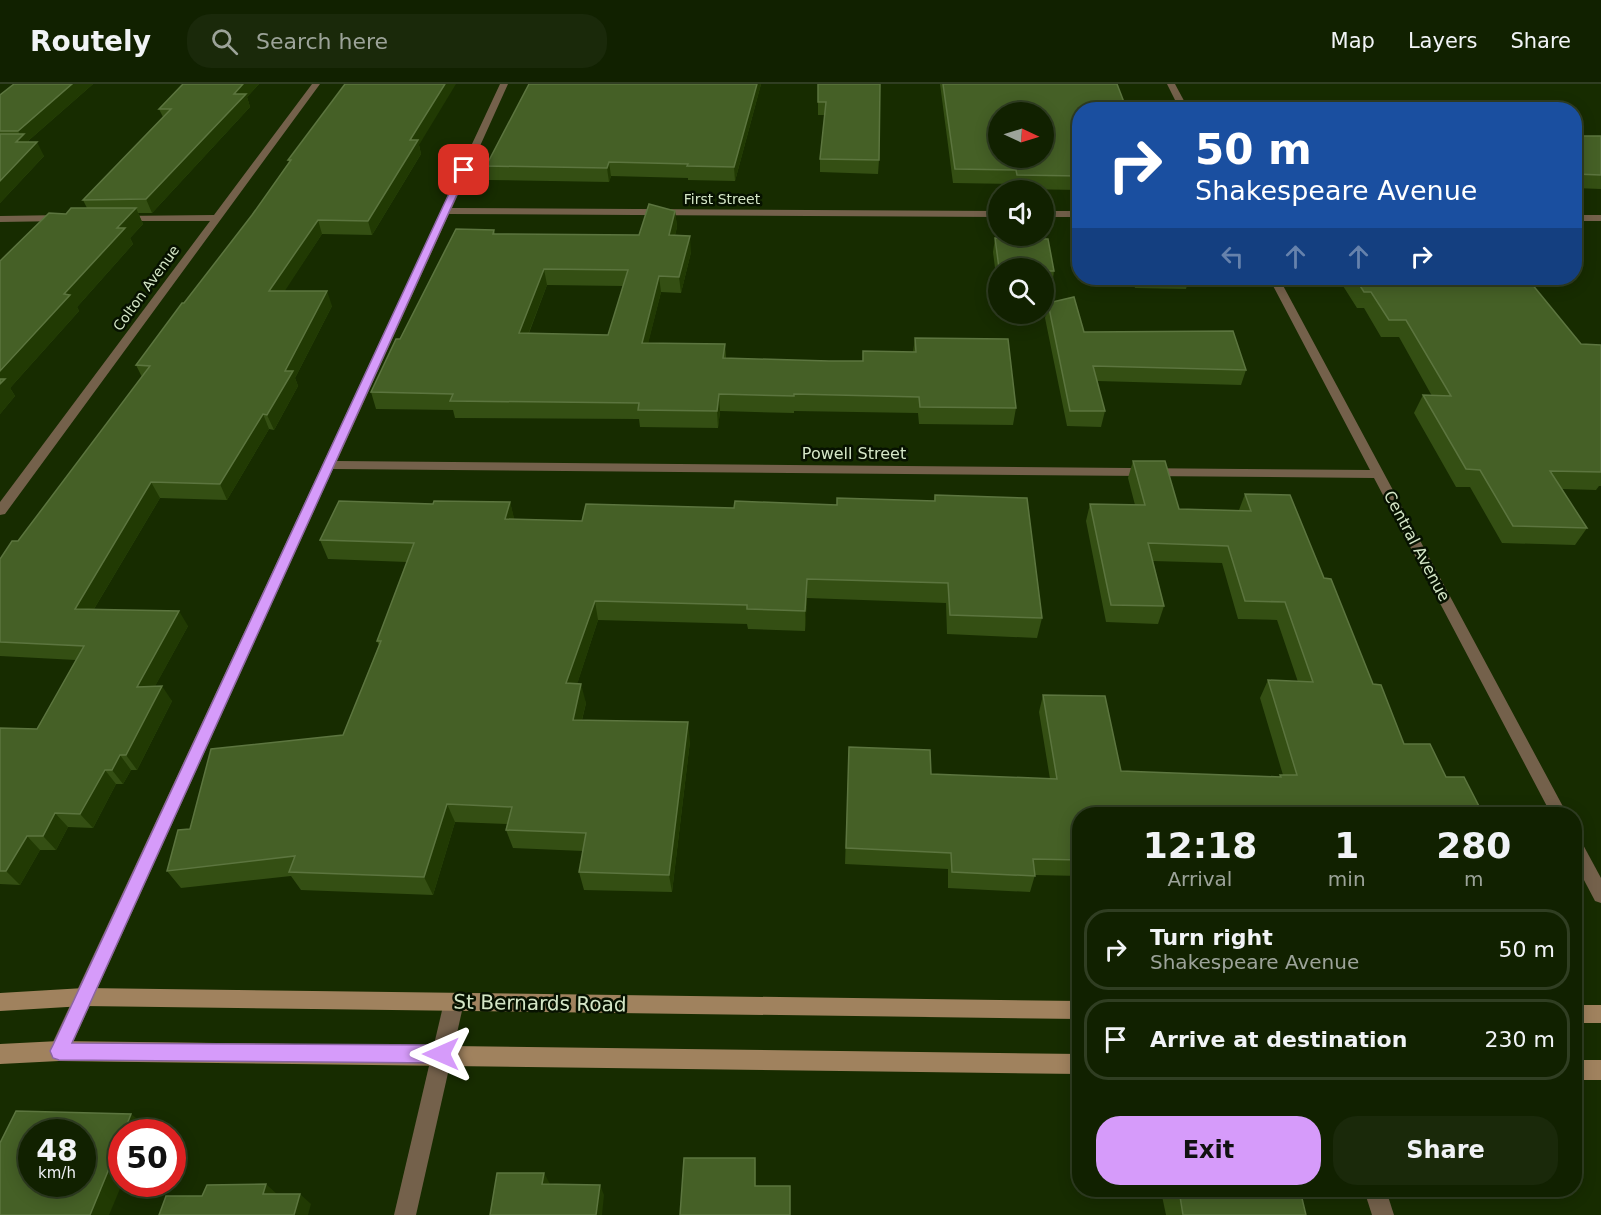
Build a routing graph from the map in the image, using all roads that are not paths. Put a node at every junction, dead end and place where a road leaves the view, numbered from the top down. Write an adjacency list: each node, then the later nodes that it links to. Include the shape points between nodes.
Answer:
1 (316, 84): 10 (street, Colton Avenue)
2 (504, 84): 5 (street)
3 (1171, 84): 4 (street)
4 (1181, 102)
5 (445, 211): 6 (street, First Street); 16 (street)
6 (988, 214)
7 (1054, 214): 8 (street)
8 (1072, 214)
9 (103, 218): 10 (street)
10 (216, 218): 18 (street, Colton Avenue)
11 (1582, 218): 12 (street)
12 (1601, 218)
13 (0, 219): 14 (street)
14 (69, 219)
15 (1278, 285): 17 (street, Central Avenue)
16 (329, 465): 17 (street, Powell Street); 22 (street)
17 (1378, 474): 19 (street, Central Avenue)
18 (0, 511)
19 (1555, 807)
20 (1582, 859): 21 (street)
21 (1601, 895)
22 (84, 997): 23 (main road, St Bernards Road); 24 (main road, St Bernards Road); 28 (street)
23 (0, 1002)
24 (454, 1002): 25 (main road, St Bernards Road); 30 (street)
25 (1072, 1010)
26 (1582, 1014): 27 (main road)
27 (1601, 1014)
28 (59, 1051): 29 (main road); 30 (main road)
29 (0, 1054)
30 (441, 1054): 31 (main road); 35 (street)
31 (1072, 1064)
32 (1582, 1070): 33 (main road)
33 (1601, 1070)
34 (1377, 1197): 36 (street)
35 (405, 1215)
36 (1383, 1215)

